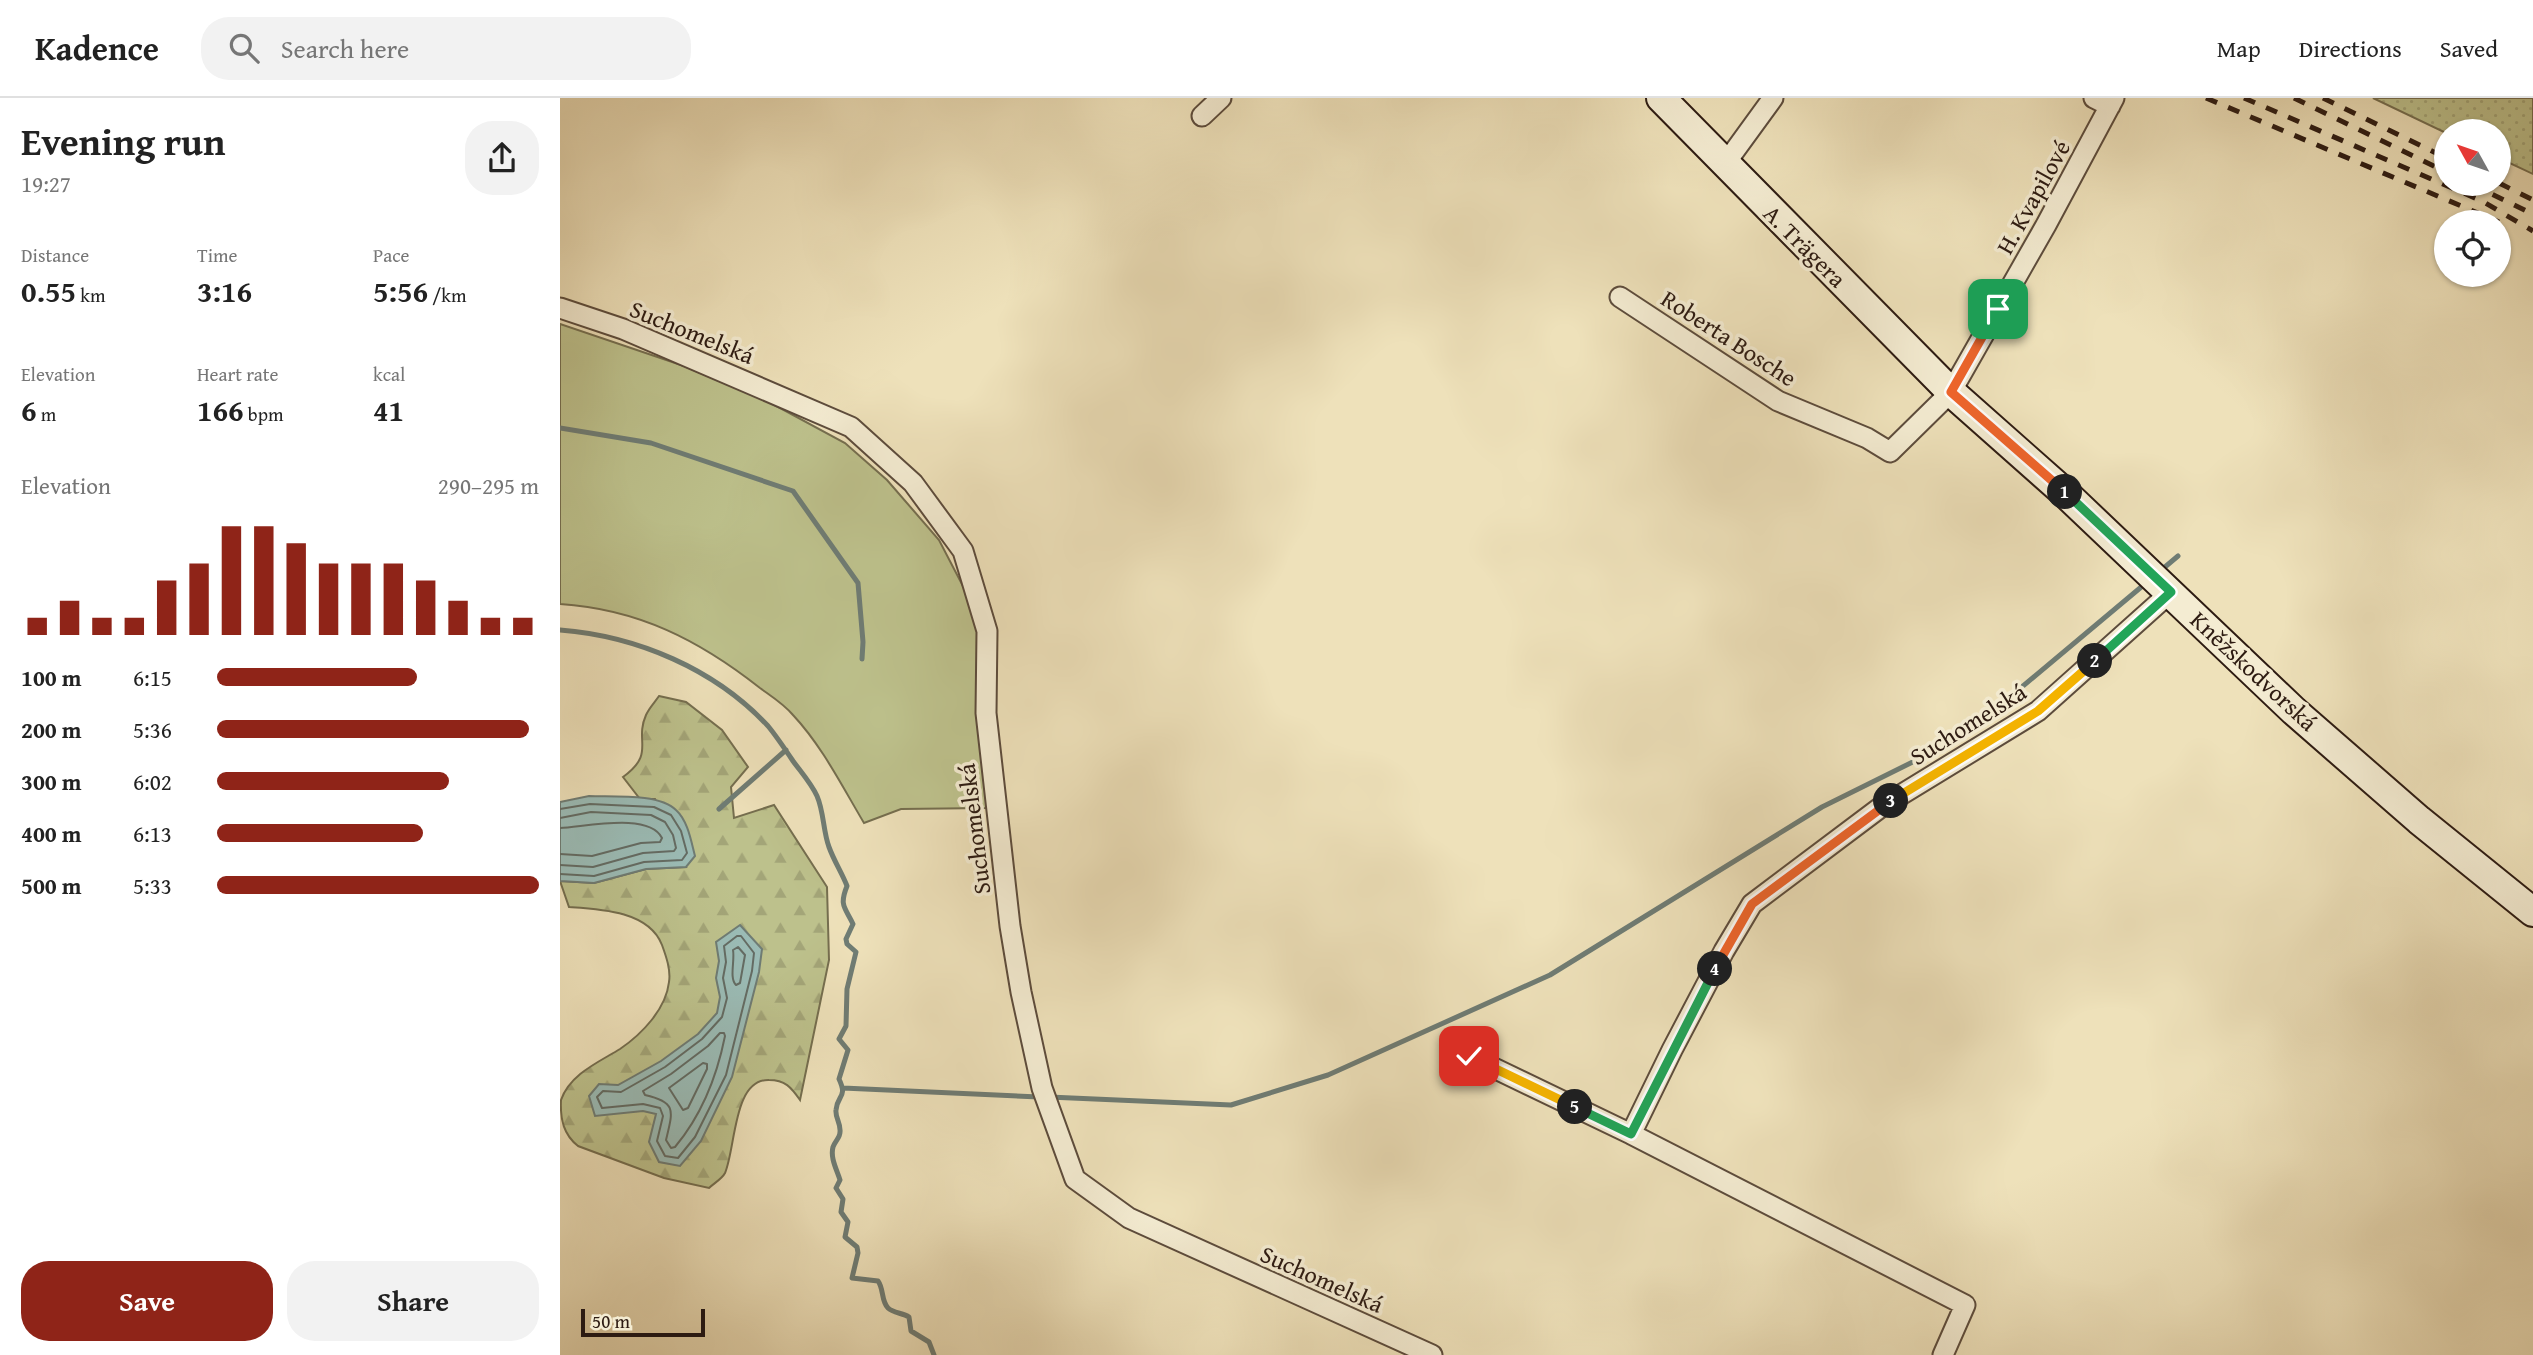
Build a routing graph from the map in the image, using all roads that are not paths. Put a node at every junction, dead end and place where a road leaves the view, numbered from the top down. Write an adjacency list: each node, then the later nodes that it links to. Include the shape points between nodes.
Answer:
1 (1221, 98): 5 (street)
2 (1661, 98): 6 (street, A. Trägera)
3 (1773, 98): 6 (street)
4 (2106, 101): 9 (street, H. Kvapilové, via 2046,225)
5 (1202, 116)
6 (1725, 164): 9 (street, A. Trägera)
7 (1620, 297): 9 (street, Roberta Bosche, via 1778,401 1890,452)
8 (560, 308): 14 (street, Suchomelská, via 635,334 851,427 913,483 963,551 987,631 986,713 1010,926 1044,1095 1076,1179 1129,1218)
9 (1951, 392): 10 (street, Kněžskodvorská)
10 (2157, 580): 11 (street, Kněžskodvorská, via 2294,710); 13 (street, Suchomelská, via 2038,711 1881,807 1752,904)
11 (2533, 912)
12 (1469, 1056): 13 (street)
13 (1631, 1134): 15 (street, via 1965,1305)
14 (1432, 1355)
15 (1943, 1355)

